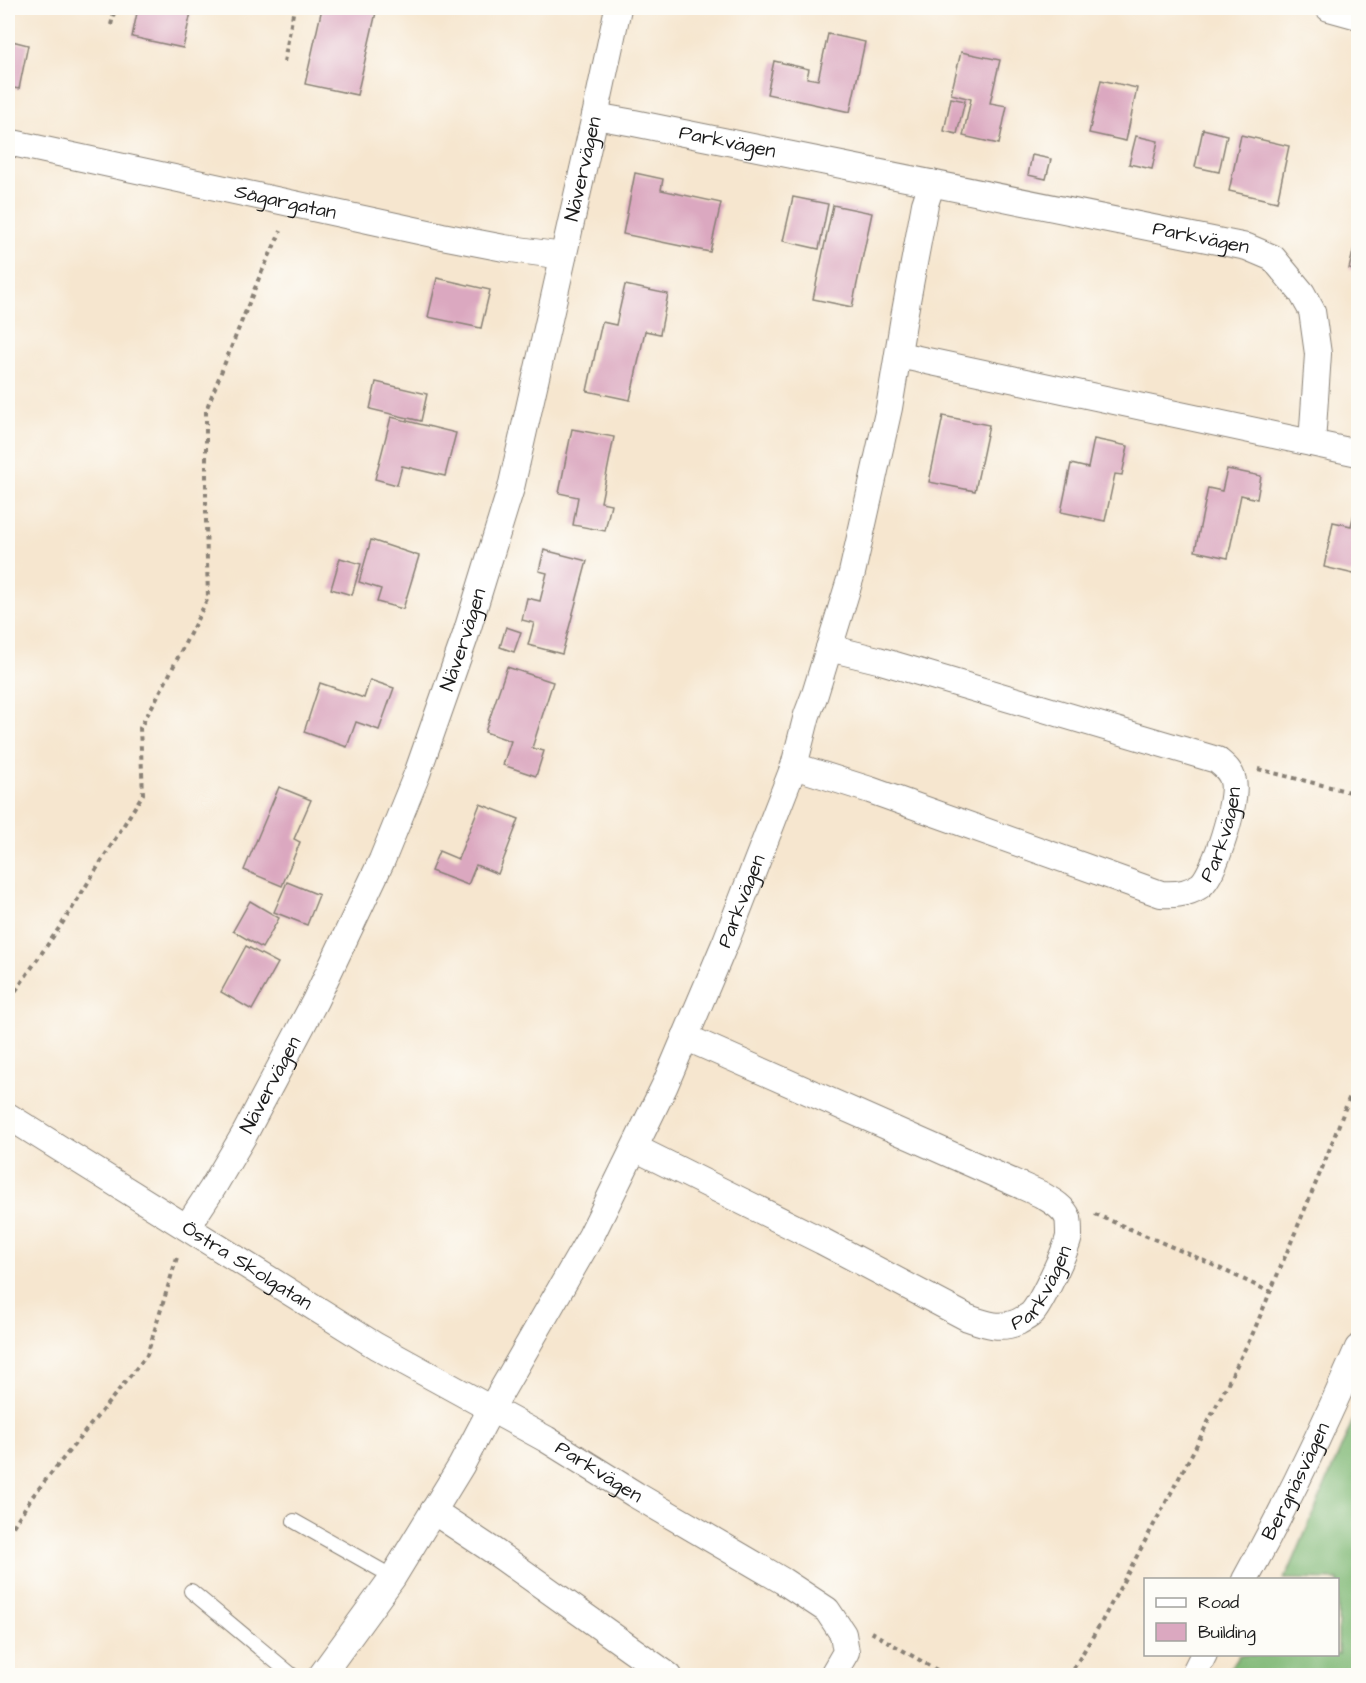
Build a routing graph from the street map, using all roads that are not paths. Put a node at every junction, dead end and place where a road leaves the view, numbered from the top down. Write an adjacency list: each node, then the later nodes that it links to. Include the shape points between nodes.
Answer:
1 (618, 8): 4 (street, Nävervägen)
2 (1329, 8): 3 (street)
3 (1359, 16)
4 (595, 117): 6 (street, Parkvägen); 7 (street, Nävervägen)
5 (8, 142): 7 (street, Sågargatan, via 504,248)
6 (932, 183): 8 (street, Parkvägen); 9 (street, Parkvägen, via 1247,247 1273,258 1312,311 1318,354)
7 (563, 256): 16 (street, Nävervägen, via 511,488 465,638 417,774 382,860 315,1001 244,1135)
8 (898, 355): 9 (street); 11 (street, Parkvägen, via 852,573)
9 (1312, 443): 10 (street)
10 (1359, 453)
11 (829, 648): 12 (street, Parkvägen); 12 (street, Parkvägen, via 1217,760 1228,769 1234,782 1229,818 1210,874 1188,891 1161,894)
12 (794, 766): 13 (street, Parkvägen)
13 (685, 1037): 15 (street, Parkvägen); 15 (street, Parkvägen, via 1040,1194 1064,1209 1069,1220 1066,1245 1032,1313 1015,1323 989,1325 968,1318)
14 (8, 1116): 16 (street, Östra Skolgatan)
15 (635, 1148): 18 (street, Parkvägen, via 591,1236)
16 (187, 1227): 18 (street, Östra Skolgatan, via 376,1346)
17 (1359, 1348): 22 (street, Bergnäsvägen, via 1278,1521)
18 (491, 1409): 19 (street, Parkvägen); 28 (street, Parkvägen, via 827,1610 843,1634 846,1652)
19 (433, 1511): 21 (street, Parkvägen); 27 (street)
20 (294, 1521): 21 (lane)
21 (393, 1577): 26 (street, Parkvägen)
22 (1246, 1578)
23 (191, 1591): 25 (lane)
24 (1203, 1656): 29 (street)
25 (293, 1676)
26 (321, 1676)
27 (669, 1676)
28 (832, 1676)
29 (1193, 1676)

